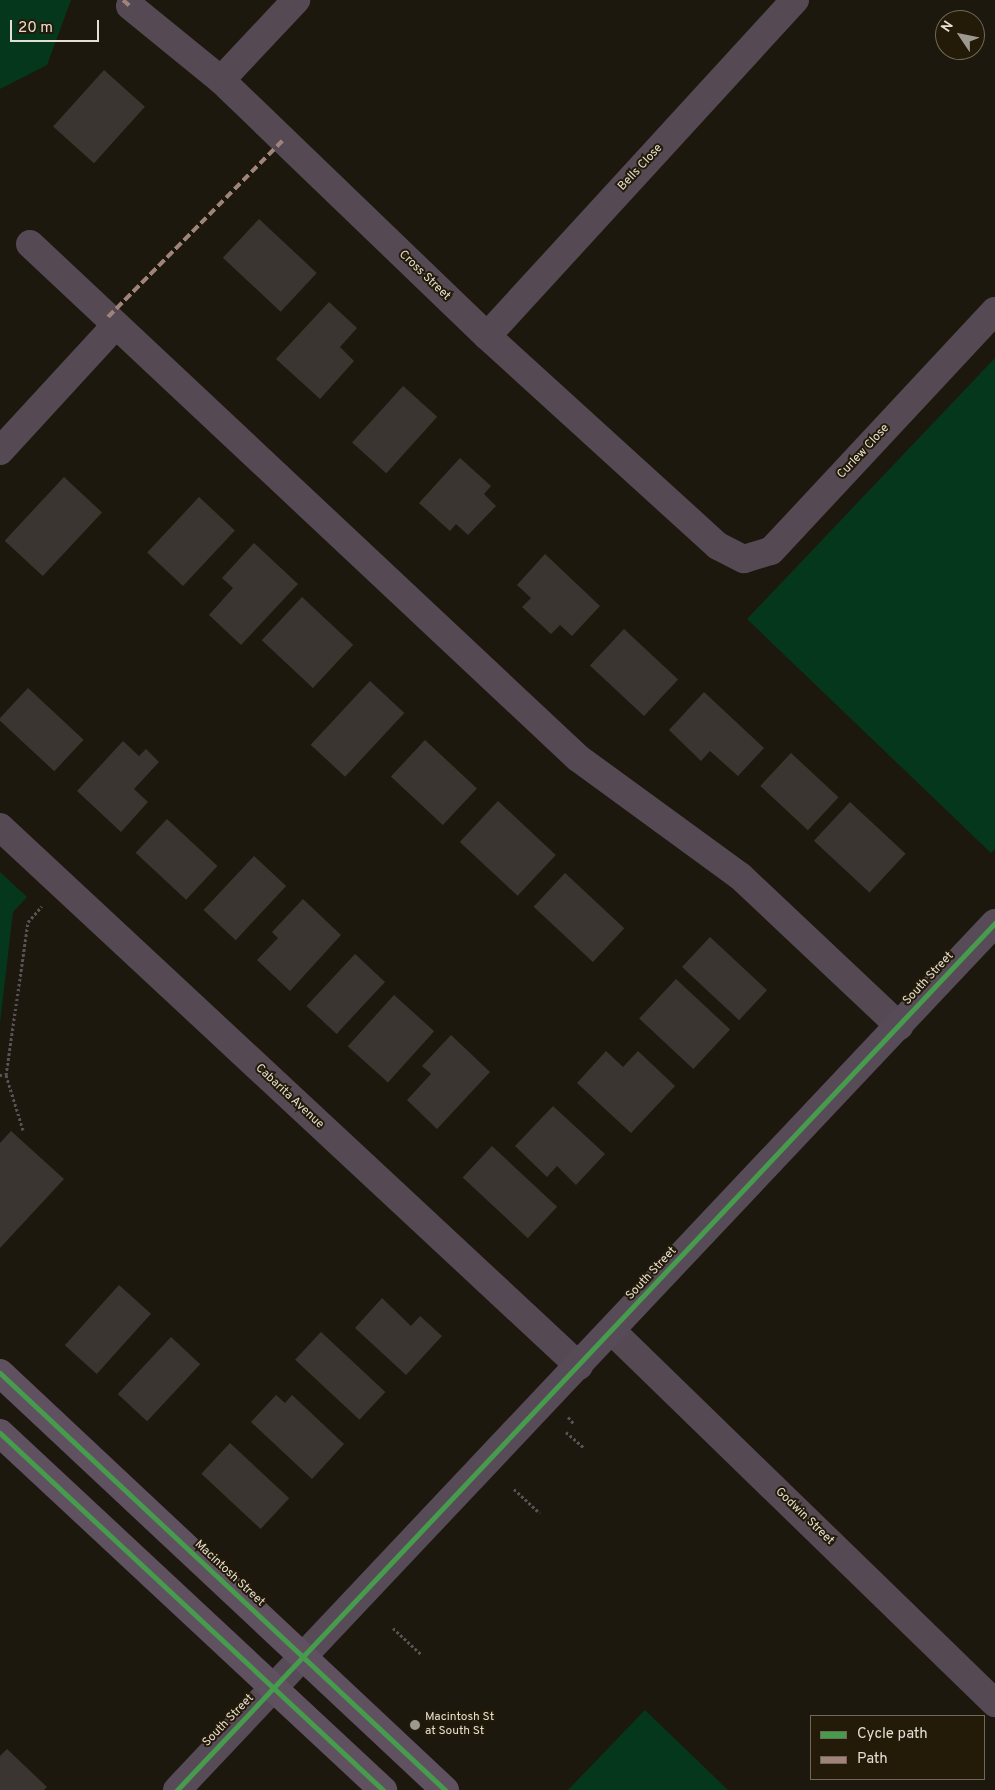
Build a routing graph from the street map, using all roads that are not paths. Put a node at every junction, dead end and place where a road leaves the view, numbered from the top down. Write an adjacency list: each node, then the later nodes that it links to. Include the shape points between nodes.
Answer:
1 (296, 0): 4 (street)
2 (795, 0): 8 (street, Bells Close)
3 (130, 6): 4 (street, Cross Street)
4 (221, 80): 8 (street, Cross Street)
5 (30, 244): 7 (street)
6 (995, 311): 10 (street, Curlew Close, via 771,551 744,559)
7 (116, 325): 9 (street); 13 (street, via 578,758 740,876)
8 (486, 336): 10 (street, Cross Street)
9 (0, 451)
10 (718, 546)
11 (0, 827): 15 (street, Cabarita Avenue)
12 (995, 923): 13 (street, South Street)
13 (899, 1026): 14 (street, South Street)
14 (612, 1331): 15 (street, South Street); 20 (street, Godwin Street)
15 (579, 1366): 18 (street, South Street)
16 (0, 1374): 18 (main road, Macintosh Street)
17 (0, 1433): 19 (main road)
18 (304, 1658): 19 (street, South Street); 23 (main road, Macintosh Street)
19 (274, 1688): 21 (street, South Street); 22 (main road)
20 (995, 1703)
21 (177, 1790)
22 (382, 1790)
23 (445, 1790)

